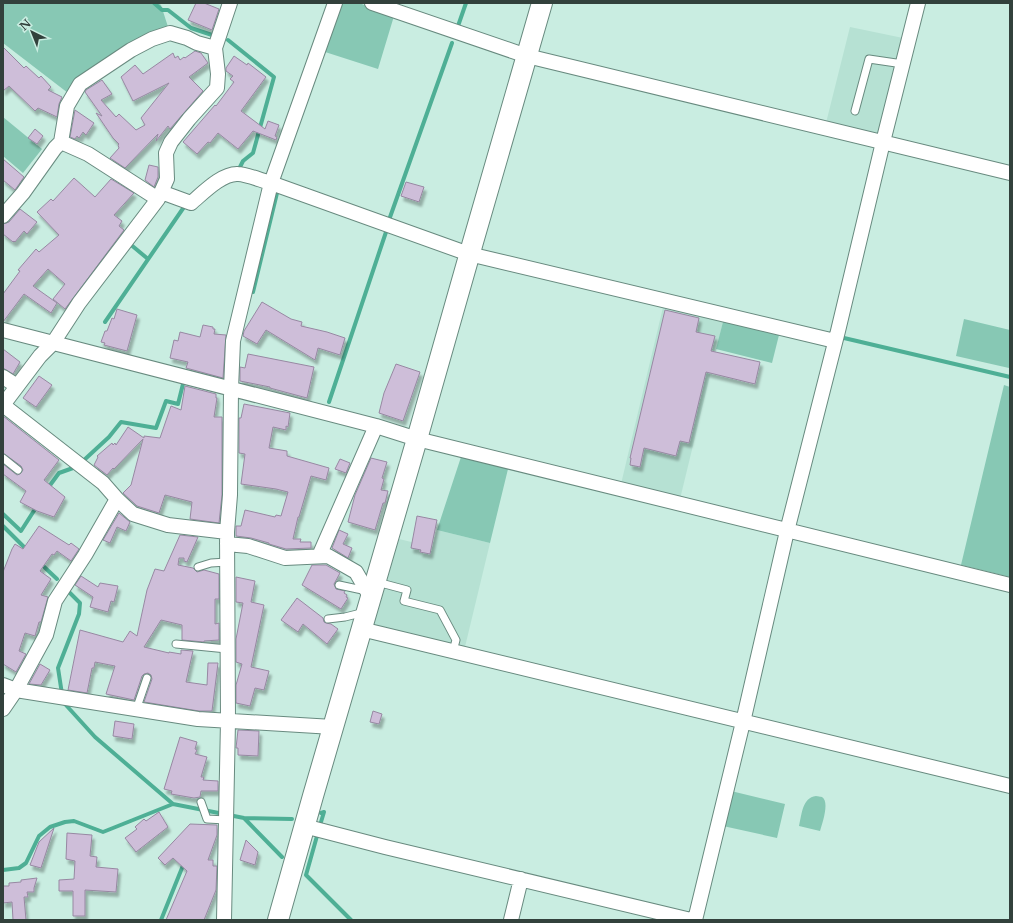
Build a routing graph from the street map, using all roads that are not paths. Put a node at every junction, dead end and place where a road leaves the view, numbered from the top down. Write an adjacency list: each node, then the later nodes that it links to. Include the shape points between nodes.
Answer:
1 (230, 3): 6 (street)
2 (335, 3): 13 (street)
3 (372, 3): 7 (street)
4 (542, 3): 7 (street)
5 (918, 3): 8 (street)
6 (215, 48): 10 (street, via 170,33 131,50 80,84 67,106); 14 (street, via 217,88 171,142 166,153 167,179)
7 (526, 56): 11 (street); 16 (street)
8 (902, 64): 9 (lane, via 869,58); 11 (street)
9 (855, 111)
10 (61, 142): 14 (street, via 88,154); 15 (street)
11 (883, 142): 12 (street); 18 (street)
12 (1010, 173)
13 (271, 183): 14 (street, via 238,174 223,178 192,203); 16 (street); 22 (street, via 233,341)
14 (160, 195): 19 (street, via 79,303)
15 (3, 216)
16 (469, 254): 18 (street); 25 (street)
17 (3, 330): 19 (street)
18 (835, 341): 29 (street)
19 (53, 343): 21 (street); 22 (street)
20 (3, 377): 21 (street)
21 (17, 386): 23 (street)
22 (231, 389): 24 (street); 30 (street)
23 (3, 405): 28 (street, via 91,473)
24 (376, 426): 25 (street); 31 (street)
25 (417, 439): 29 (street); 36 (street)
26 (3, 458): 27 (lane)
27 (18, 470)
28 (117, 499): 30 (street, via 133,514); 43 (street, via 55,601 46,634)
29 (787, 531): 35 (street); 47 (street)
30 (227, 538): 31 (street, via 285,558); 32 (street)
31 (319, 556): 36 (street, via 328,556 356,572)
32 (227, 562): 33 (lane); 39 (street)
33 (198, 567)
34 (339, 585): 36 (lane)
35 (1010, 585)
36 (368, 602): 37 (lane, via 345,617); 40 (street); 40 (lane, via 407,590 404,601 440,610 456,640); 48 (street)
37 (328, 619)
38 (176, 644): 39 (lane)
39 (227, 649): 46 (street)
40 (453, 651): 47 (street)
41 (147, 678): 45 (lane)
42 (3, 685): 43 (street)
43 (16, 690): 44 (street); 45 (street)
44 (3, 709)
45 (136, 710): 46 (street)
46 (228, 721): 48 (street); 51 (street)
47 (743, 722): 49 (street); 58 (street)
48 (333, 727): 52 (street)
49 (1010, 786)
50 (202, 804): 51 (lane, via 207,819)
51 (226, 816): 54 (street)
52 (304, 826): 53 (street); 55 (street)
53 (522, 880): 56 (street); 57 (street)
54 (224, 920)
55 (278, 920)
56 (511, 920)
57 (691, 920)
58 (695, 920)

